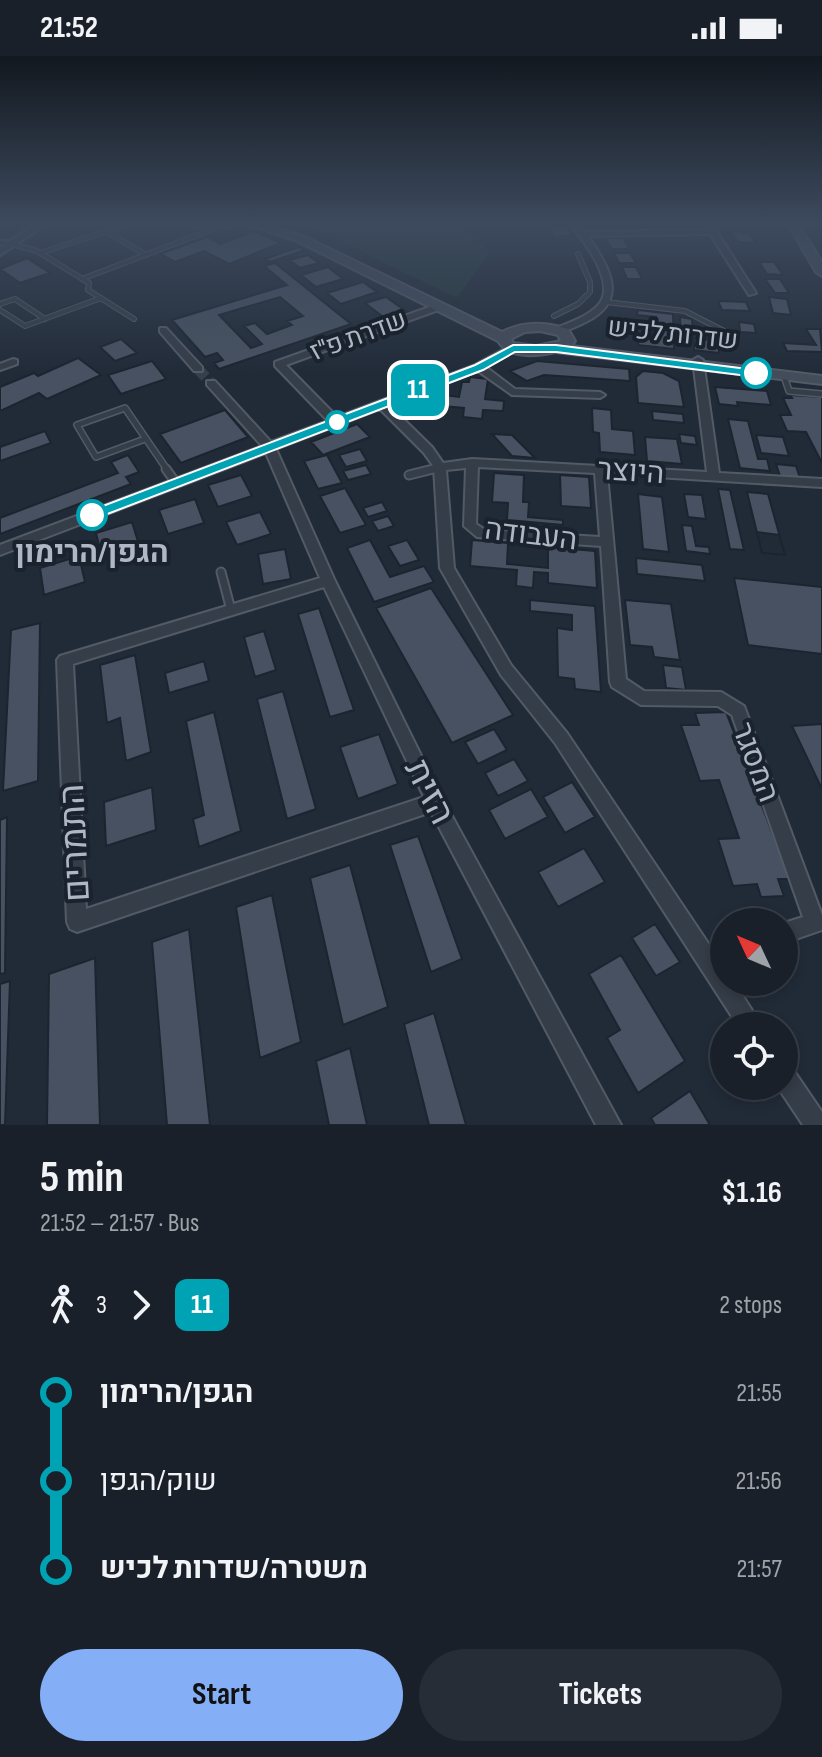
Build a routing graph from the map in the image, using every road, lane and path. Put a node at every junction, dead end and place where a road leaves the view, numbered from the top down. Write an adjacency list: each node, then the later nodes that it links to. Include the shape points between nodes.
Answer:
1 (74, 274): 8 (lane)
2 (96, 274): 8 (lane)
3 (371, 274): 14 (main road)
4 (393, 274): 21 (main road)
5 (587, 274): 9 (lane)
6 (605, 274): 12 (street, via 610,282)
7 (740, 274): 10 (street)
8 (82, 279): 11 (lane)
9 (590, 292): 12 (lane); 20 (lane)
10 (752, 293)
11 (101, 298): 16 (lane); 17 (lane)
12 (607, 298): 19 (lane, via 685,311); 20 (street)
13 (0, 304): 16 (lane, via 15,299)
14 (438, 307): 21 (main road); 34 (street, שדרת פ"ז, via 279,364)
15 (0, 310): 16 (lane, via 25,326)
16 (45, 319)
17 (134, 319)
18 (163, 330): 26 (street)
19 (724, 331)
20 (559, 334): 21 (main road); 21 (main road, via 535,328); 23 (main road, שדרות לכיש)
21 (511, 339): 25 (street)
22 (13, 362): 24 (street)
23 (698, 364): 27 (main road, שדרות לכיש); 28 (main road, שדרות לכיש); 41 (street)
24 (0, 367)
25 (479, 367): 32 (street, via 512,392); 33 (street)
26 (198, 369)
27 (822, 372)
28 (784, 376): 29 (main road, שדרות לכיש); 31 (lane, via 789,391)
29 (822, 380)
30 (211, 383): 36 (street, הזית)
31 (822, 394)
32 (600, 395)
33 (381, 404): 34 (street); 38 (street)
34 (336, 422): 36 (street)
35 (145, 439): 35 (lane, via 96,457 77,425 125,408); 42 (lane)
36 (269, 447): 42 (street); 47 (street, הזית)
37 (472, 463): 38 (street, היוצר); 39 (street, היוצר); 44 (street, העבודה, via 470,526 482,534)
38 (440, 467): 40 (lane); 51 (street, via 447,568 506,670)
39 (601, 469): 41 (street, היוצר); 44 (street, המסגר)
40 (409, 475)
41 (713, 476): 43 (street, היוצר)
42 (176, 483): 45 (street)
43 (822, 483)
44 (607, 542): 50 (street, המסגר, via 618,682 641,698 721,699 738,711 815,923)
45 (0, 550)
46 (221, 572): 48 (lane)
47 (328, 581): 48 (street, התמרים); 49 (street, הזית)
48 (231, 610): 49 (street, התמרים, via 65,660 77,922)
49 (435, 802): 53 (street, הזית)
50 (798, 928)
51 (710, 947)
52 (798, 1097): 54 (street)
53 (609, 1125)
54 (817, 1125)

